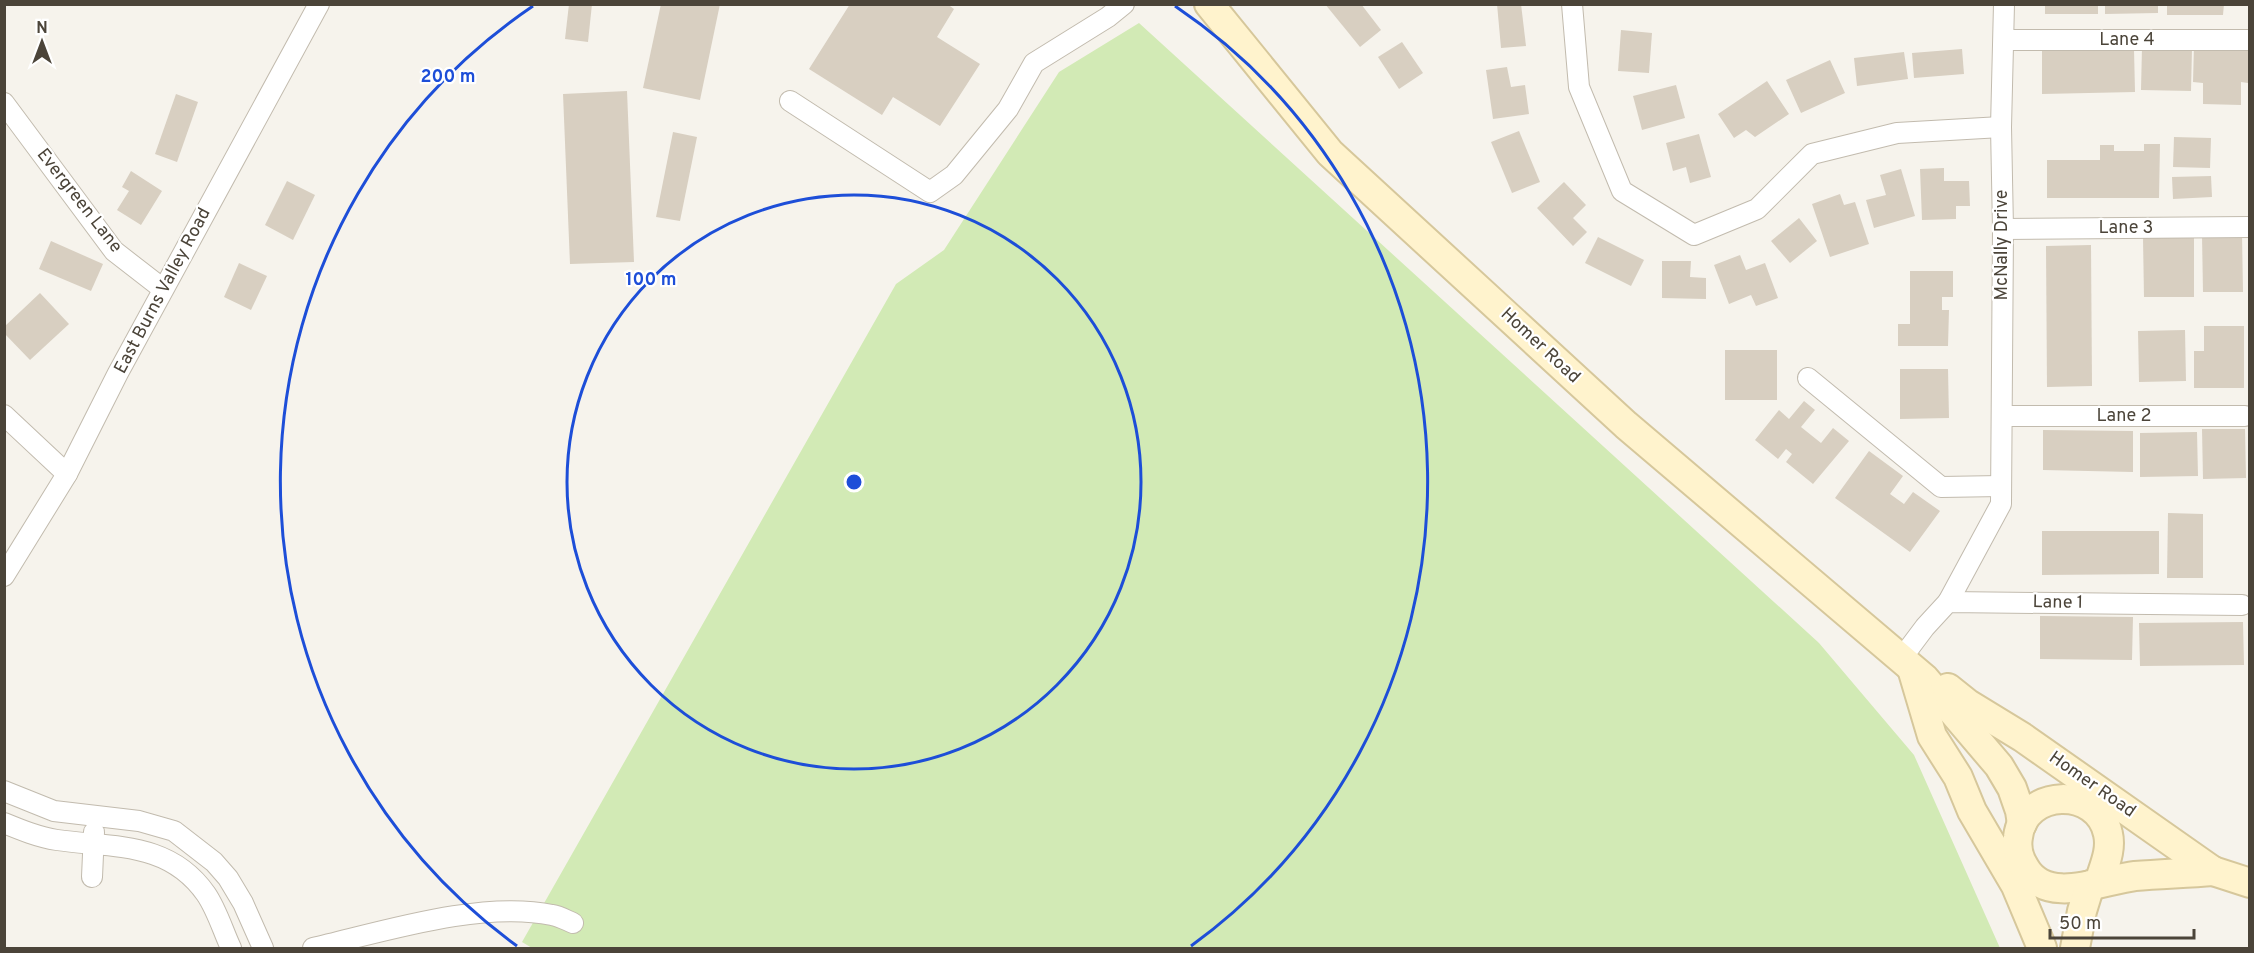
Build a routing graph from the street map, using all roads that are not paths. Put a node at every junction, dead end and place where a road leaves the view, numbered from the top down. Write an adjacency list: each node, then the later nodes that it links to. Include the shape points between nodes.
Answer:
1 (319, 4): 13 (street, East Burns Valley Road)
2 (1124, 4): 8 (street, via 1034,63 1008,109 954,175 930,192)
3 (1209, 4): 23 (street, Homer Road, via 1330,153 1626,425)
4 (1572, 4): 10 (street, via 1579,87 1622,191 1694,235 1757,209 1812,154 1897,134)
5 (2004, 4): 6 (street, McNally Drive)
6 (2004, 40): 7 (street, Lane 4); 10 (street, McNally Drive)
7 (2250, 40)
8 (790, 101)
9 (4, 103): 13 (street, Evergreen Lane, via 114,251)
10 (2001, 127): 12 (street, McNally Drive)
11 (2249, 227): 12 (street, Lane 3)
12 (2003, 229): 16 (street, McNally Drive)
13 (163, 289): 18 (street, East Burns Valley Road)
14 (1808, 378): 19 (street, via 1941,487)
15 (4, 415): 18 (street)
16 (2002, 416): 17 (street, Lane 2); 19 (street, McNally Drive)
17 (2245, 416)
18 (67, 474): 20 (street, East Burns Valley Road)
19 (2001, 486): 21 (street, McNally Drive, via 2001,504)
20 (4, 576)
21 (1948, 602): 22 (street, Lane 1); 23 (street, via 1925,627)
22 (2242, 605)
23 (1906, 663): 24 (street, Homer Road); 30 (street, Homer Road, via 2000,766 2012,788); 41 (street, via 1932,736 2016,886)
24 (1968, 704): 26 (street, Homer Road); 32 (street, Homer Road, via 2022,737)
25 (4, 791): 28 (street, via 54,811)
26 (2070, 798): 27 (street, Homer Road); 30 (street, Homer Road, via 2042,803)
27 (2095, 811): 32 (street, Homer Road); 36 (street, Homer Road, via 2104,822 2109,849)
28 (96, 817): 31 (street); 39 (street, via 139,821 174,831 189,840 228,878)
29 (4, 823): 31 (street, via 55,840)
30 (2022, 824): 33 (street, Homer Road, via 2018,849)
31 (93, 844): 34 (street); 38 (street, via 153,853 178,867 208,896)
32 (2213, 871): 35 (street, Homer Road); 36 (street, Homer Road, via 2134,876)
33 (2027, 872): 36 (street, Homer Road, via 2052,888); 41 (street)
34 (92, 878)
35 (2250, 883)
36 (2094, 884): 42 (street, Homer Road, via 2082,911)
37 (573, 923): 40 (street, via 554,915 487,913 430,920)
38 (231, 948)
39 (263, 948)
40 (313, 948)
41 (2044, 948)
42 (2075, 948)

